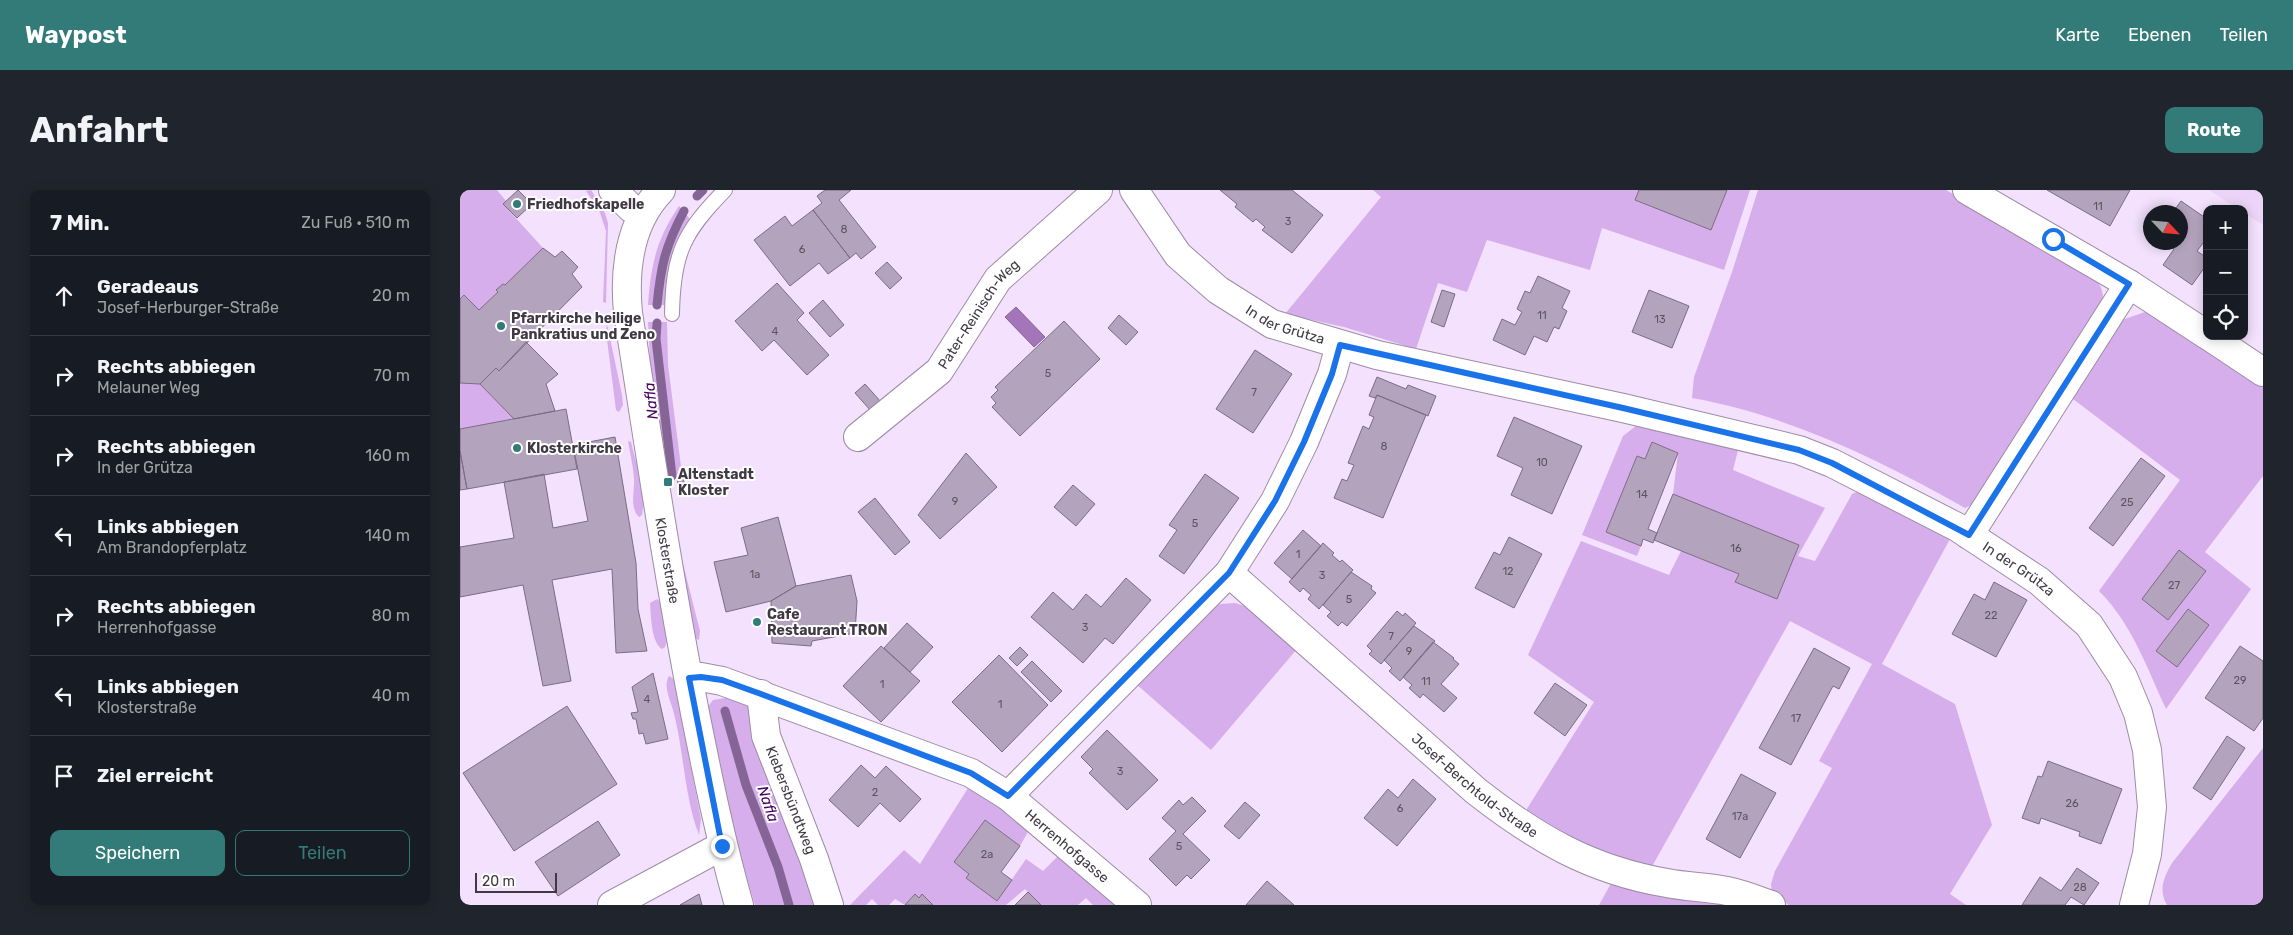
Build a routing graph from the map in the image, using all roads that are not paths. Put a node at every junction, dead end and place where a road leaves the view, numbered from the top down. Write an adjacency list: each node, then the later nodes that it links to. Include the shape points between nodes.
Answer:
1 (613, 190): 7 (street)
2 (661, 190): 7 (street)
3 (725, 190): 9 (lane, via 695,222 680,252 674,276)
4 (1098, 190): 14 (street, Pater-Reinisch-Weg, via 998,280 939,371)
5 (1134, 190): 12 (street, In der Grütza, via 1178,255 1218,290 1272,324)
6 (1967, 190): 8 (street)
7 (642, 214): 17 (street, Klosterstraße, via 628,263 628,313)
8 (2129, 284): 10 (street); 15 (street)
9 (672, 314)
10 (2203, 333)
11 (2214, 340): 13 (street)
12 (1340, 345): 15 (street, In der Grütza, via 1799,450 1839,467); 16 (street, via 1332,374 1288,476)
13 (2263, 372)
14 (858, 437)
15 (1969, 535): 26 (street, In der Grütza, via 2066,602 2089,625 2123,677 2145,741 2152,807 2148,854)
16 (1229, 573): 19 (street); 25 (street, Josef-Berchtold-Straße, via 1517,824 1575,855 1618,871 1666,883 1728,891)
17 (689, 678): 18 (street, Herrenhofgasse, via 722,680); 20 (street, Klosterstraße)
18 (761, 694): 19 (street, Herrenhofgasse, via 959,768); 23 (street, Kiebersbündtweg, via 766,736)
19 (1008, 796): 24 (street, Herrenhofgasse)
20 (722, 846): 21 (street); 22 (street, Klosterstraße)
21 (612, 905)
22 (739, 905)
23 (829, 905)
24 (1137, 905)
25 (1771, 905)
26 (2134, 905)

